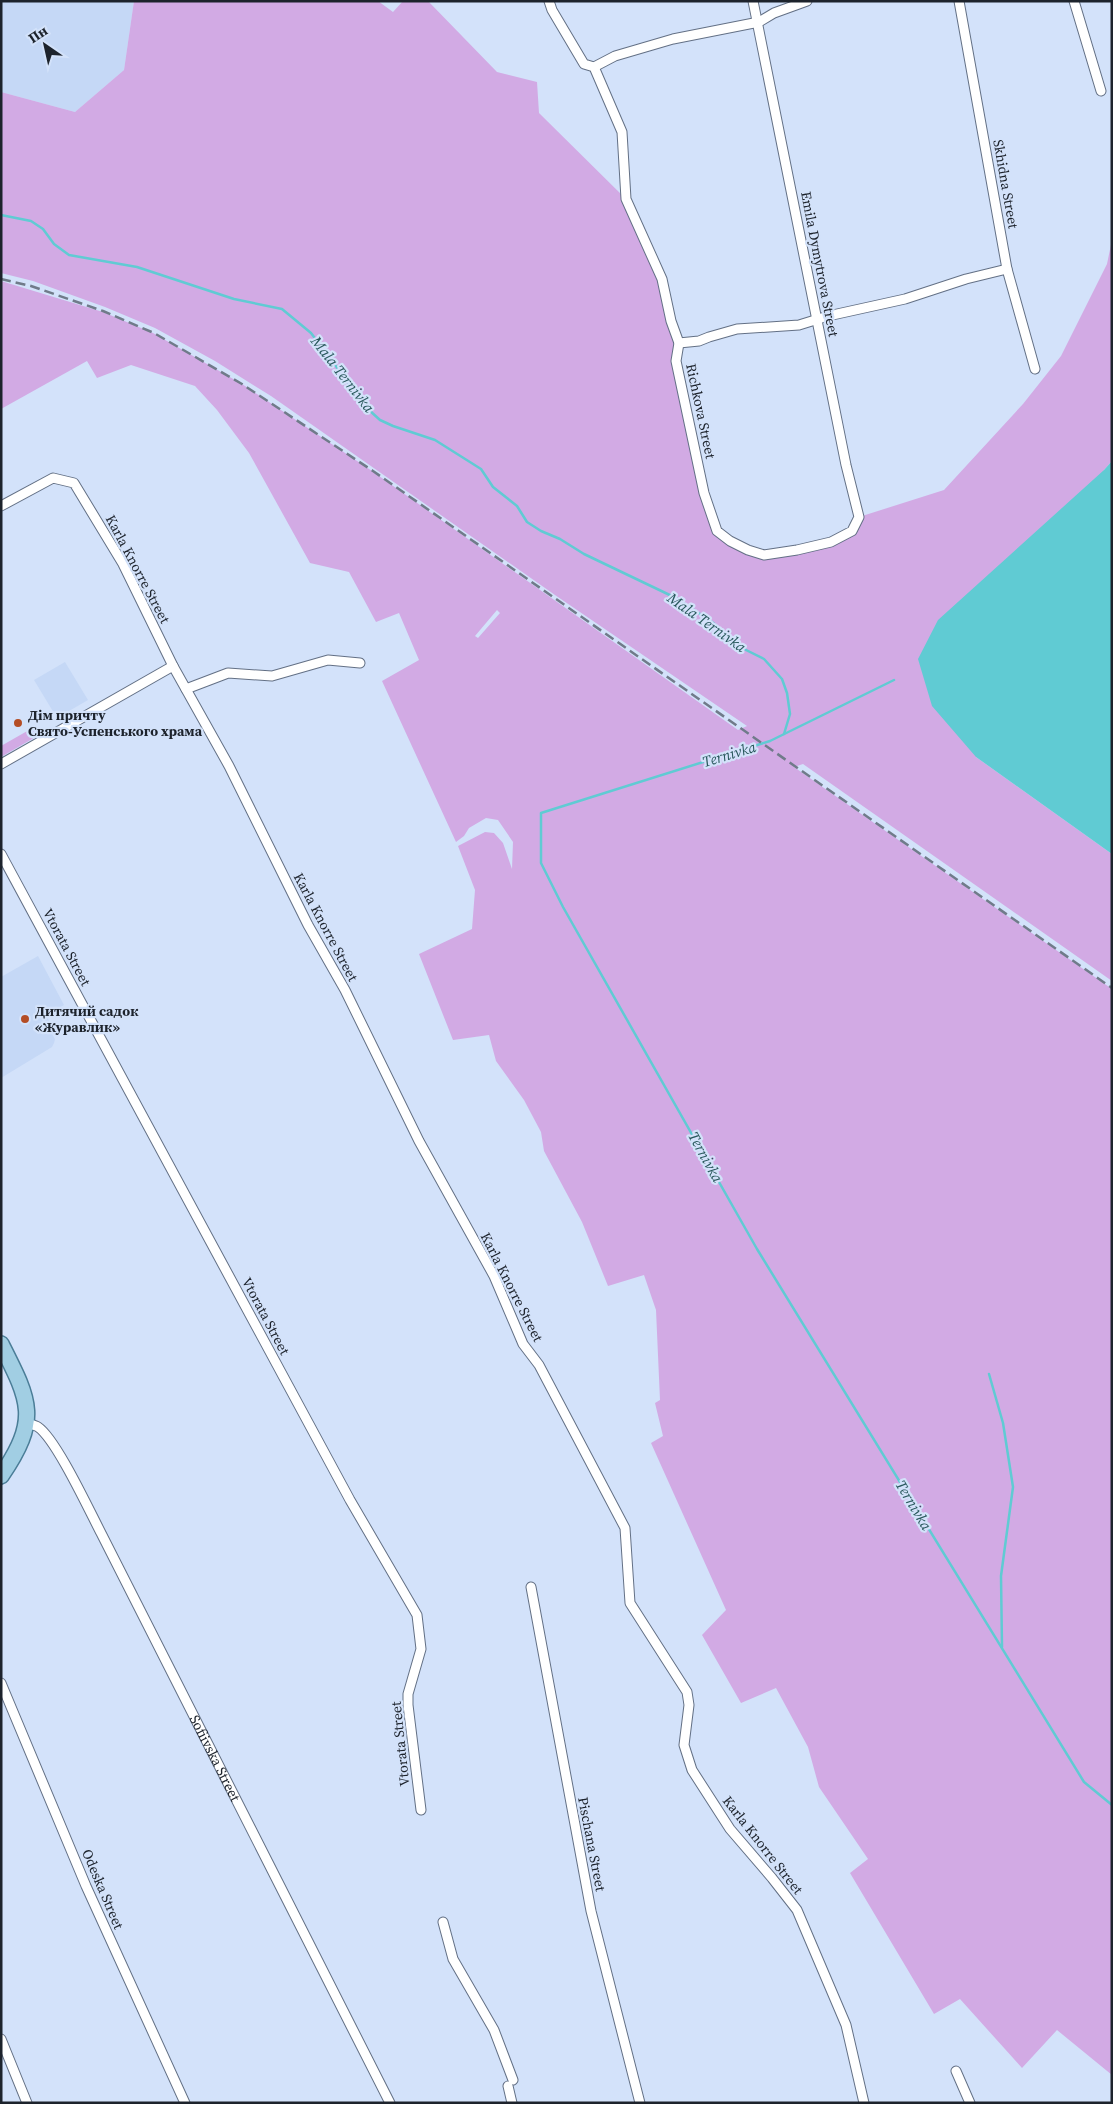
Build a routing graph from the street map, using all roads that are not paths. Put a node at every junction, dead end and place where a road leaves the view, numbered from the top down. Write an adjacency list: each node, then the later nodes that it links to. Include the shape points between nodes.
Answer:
1 (549, 1): 7 (street, Richkova Street, via 584,64)
2 (753, 1): 6 (street, Emila Dymytrova Street)
3 (806, 1): 6 (street)
4 (959, 1): 9 (street, Skhidna Street)
5 (1074, 1): 8 (street)
6 (759, 22): 7 (street, via 673,39 615,56); 10 (street, Emila Dymytrova Street)
7 (594, 67): 11 (street, Richkova Street, via 622,132 626,199 662,279 670,321)
8 (1101, 91)
9 (1007, 269): 10 (street, via 905,299); 12 (street, Skhidna Street)
10 (817, 319): 11 (street, via 799,325 738,329 699,341); 14 (street, Emila Dymytrova Street, via 859,517)
11 (679, 343): 14 (street, Richkova Street, via 676,360 704,493 718,531 730,541 764,555 830,542)
12 (1035, 369)
13 (1, 506): 16 (street, Karla Knorre Street, via 53,478 74,483 122,564)
14 (852, 531)
15 (360, 664): 17 (street, via 328,660 272,676 228,673)
16 (173, 666): 17 (street, Karla Knorre Street); 18 (street)
17 (186, 689): 34 (street, Karla Knorre Street, via 229,766 419,1142 494,1276 523,1344 539,1365 625,1528 630,1603 687,1692 689,1705 684,1745 692,1770 730,1829 797,1910 846,2025)
18 (1, 764)
19 (1, 854): 25 (street, Vtorata Street, via 350,1500 417,1615 421,1649 408,1705)
20 (1, 1344): 21 (main road, via 24,1393)
21 (27, 1423): 22 (main road, via 22,1442); 31 (street, Sofiivska Street, via 37,1426 45,1434 102,1533)
22 (1, 1476)
23 (531, 1587): 33 (street, Pischana Street, via 591,1911)
24 (1, 1683): 30 (street, Odeska Street, via 90,1895)
25 (421, 1810)
26 (443, 1922): 32 (street, via 454,1959 494,2030 510,2083)
27 (1, 2039): 29 (street)
28 (956, 2071): 35 (street)
29 (27, 2103)
30 (185, 2103)
31 (390, 2103)
32 (512, 2103)
33 (640, 2103)
34 (864, 2103)
35 (970, 2103)

